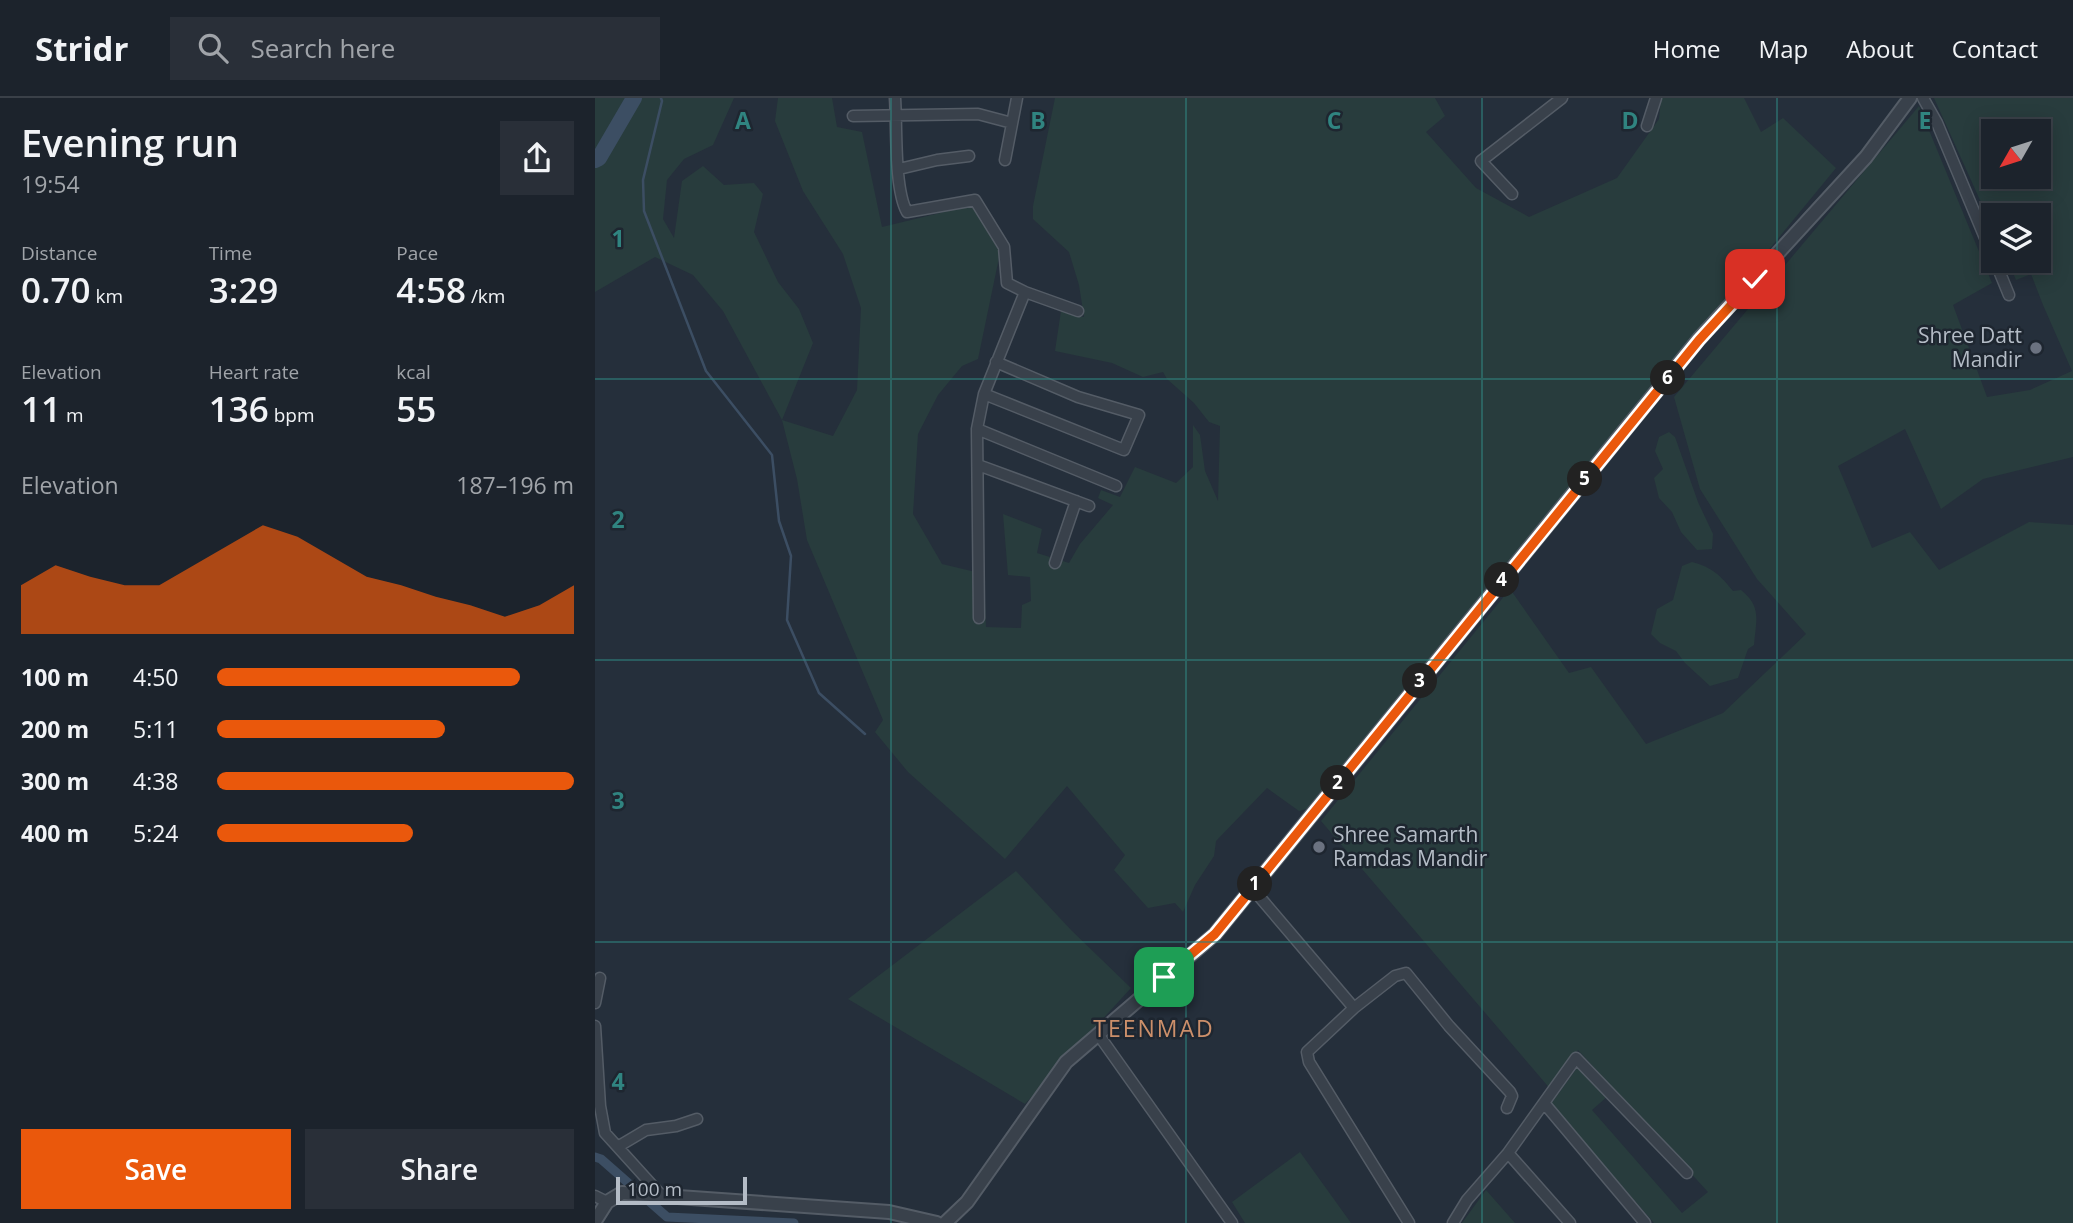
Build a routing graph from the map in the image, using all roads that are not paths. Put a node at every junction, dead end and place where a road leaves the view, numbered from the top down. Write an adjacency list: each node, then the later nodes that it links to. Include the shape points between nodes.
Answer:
1 (895, 98): 8 (street)
2 (1017, 98): 9 (street)
3 (1562, 98): 14 (street, via 1481,161)
4 (1656, 98): 10 (street)
5 (1923, 98): 15 (street)
6 (1903, 102): 29 (street, via 1867,157 1690,350)
7 (853, 116): 8 (street)
8 (896, 117): 9 (street, via 978,114); 13 (street)
9 (1012, 123): 12 (street)
10 (1647, 125)
11 (969, 156): 13 (street)
12 (1005, 160)
13 (899, 169): 17 (street, via 907,212 975,200 1004,247 1007,283)
14 (1512, 194)
15 (1981, 228)
16 (2000, 273): 18 (street)
17 (1025, 292): 19 (street); 20 (street)
18 (2009, 295)
19 (1078, 311)
20 (996, 362): 21 (street); 21 (street, via 1078,397 1139,415 1124,450)
21 (984, 394): 22 (street)
22 (977, 429): 23 (street); 24 (street)
23 (978, 465): 25 (street); 28 (street)
24 (1116, 486)
25 (1076, 501): 26 (street); 27 (street)
26 (1089, 506)
27 (1055, 563)
28 (979, 618)
29 (1252, 888): 32 (street); 34 (street, via 1215,934)
30 (600, 978): 31 (street)
31 (595, 1003)
32 (1354, 1008): 36 (street, via 1395,976 1406,973 1510,1092); 48 (street, via 1307,1052 1309,1062)
33 (595, 1026): 38 (street)
34 (1098, 1034): 46 (street, via 1066,1062 967,1202); 47 (street)
35 (1544, 1103): 40 (street); 41 (street, via 1576,1058); 51 (street)
36 (1507, 1108)
37 (697, 1119): 39 (street, via 646,1130)
38 (600, 1132): 39 (street)
39 (619, 1146): 42 (street)
40 (1508, 1153): 49 (street); 50 (street)
41 (1687, 1173)
42 (657, 1196): 43 (street, via 622,1193); 45 (street, via 889,1212)
43 (601, 1199): 44 (street)
44 (595, 1221)
45 (937, 1223)
46 (944, 1223)
47 (1232, 1223)
48 (1409, 1223)
49 (1453, 1223)
50 (1570, 1223)
51 (1645, 1223)

